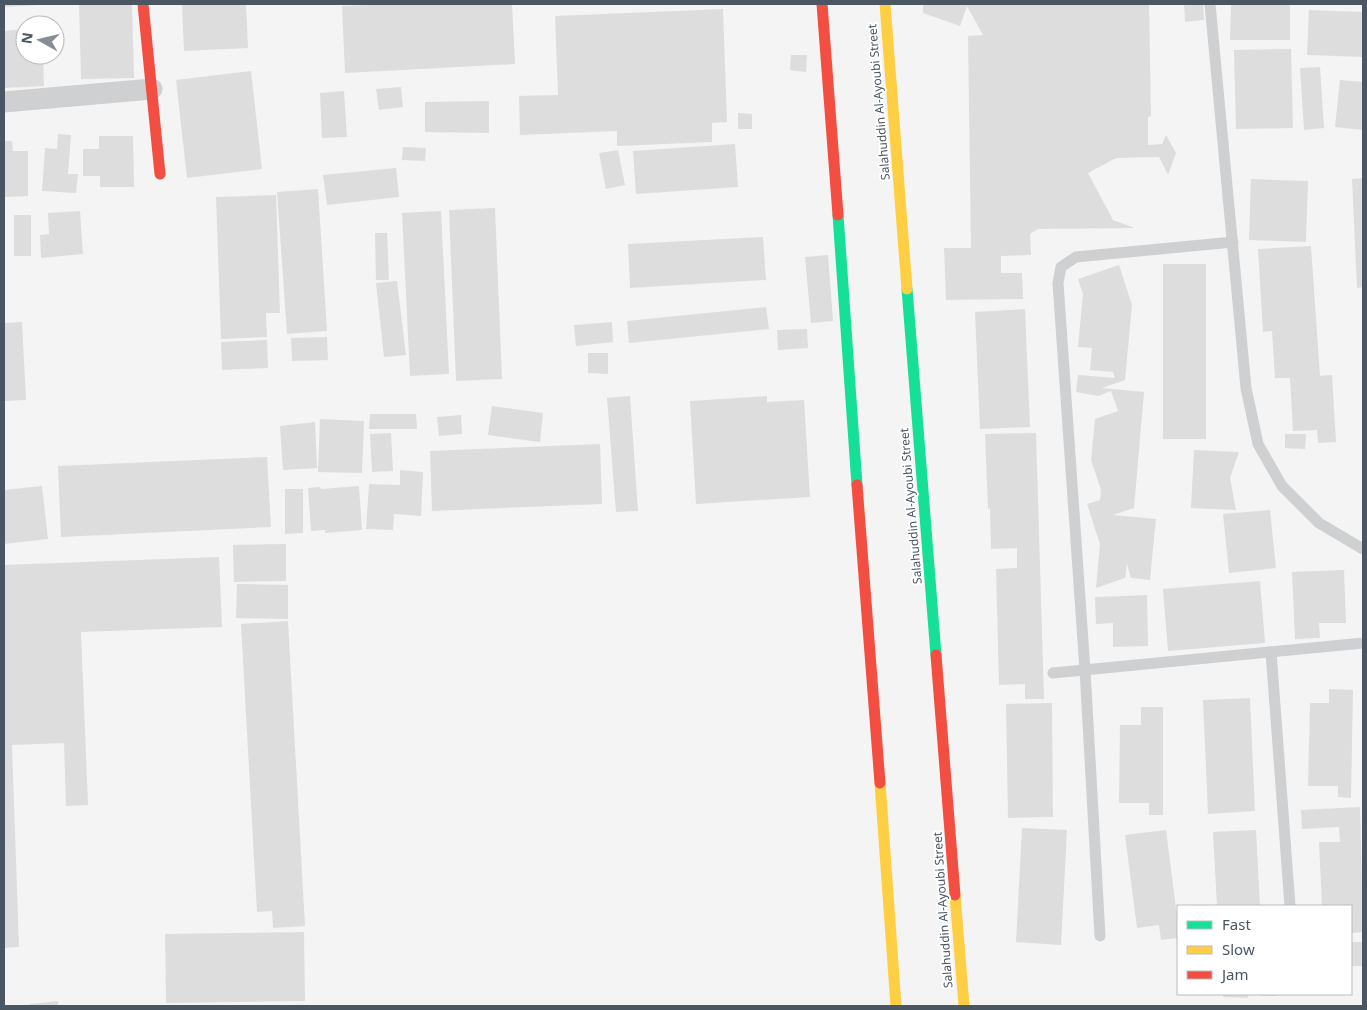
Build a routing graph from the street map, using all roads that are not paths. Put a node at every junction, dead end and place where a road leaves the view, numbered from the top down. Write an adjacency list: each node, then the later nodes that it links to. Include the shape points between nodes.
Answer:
1 (143, 4): 5 (street)
2 (822, 4): 16 (street)
3 (885, 4): 17 (street, Salahuddin Al-Ayoubi Street)
4 (1210, 4): 8 (lane)
5 (152, 89): 6 (street); 7 (street)
6 (4, 102)
7 (160, 174)
8 (1233, 242): 9 (lane, via 1246,388 1258,444 1282,486 1319,524); 12 (lane, via 1076,257 1061,267 1058,283)
9 (1363, 549)
10 (1363, 642): 11 (lane)
11 (1270, 652): 12 (lane); 14 (lane)
12 (1085, 670): 13 (lane); 15 (lane)
13 (1054, 673)
14 (1290, 905)
15 (1100, 936)
16 (896, 1006)
17 (964, 1006)

